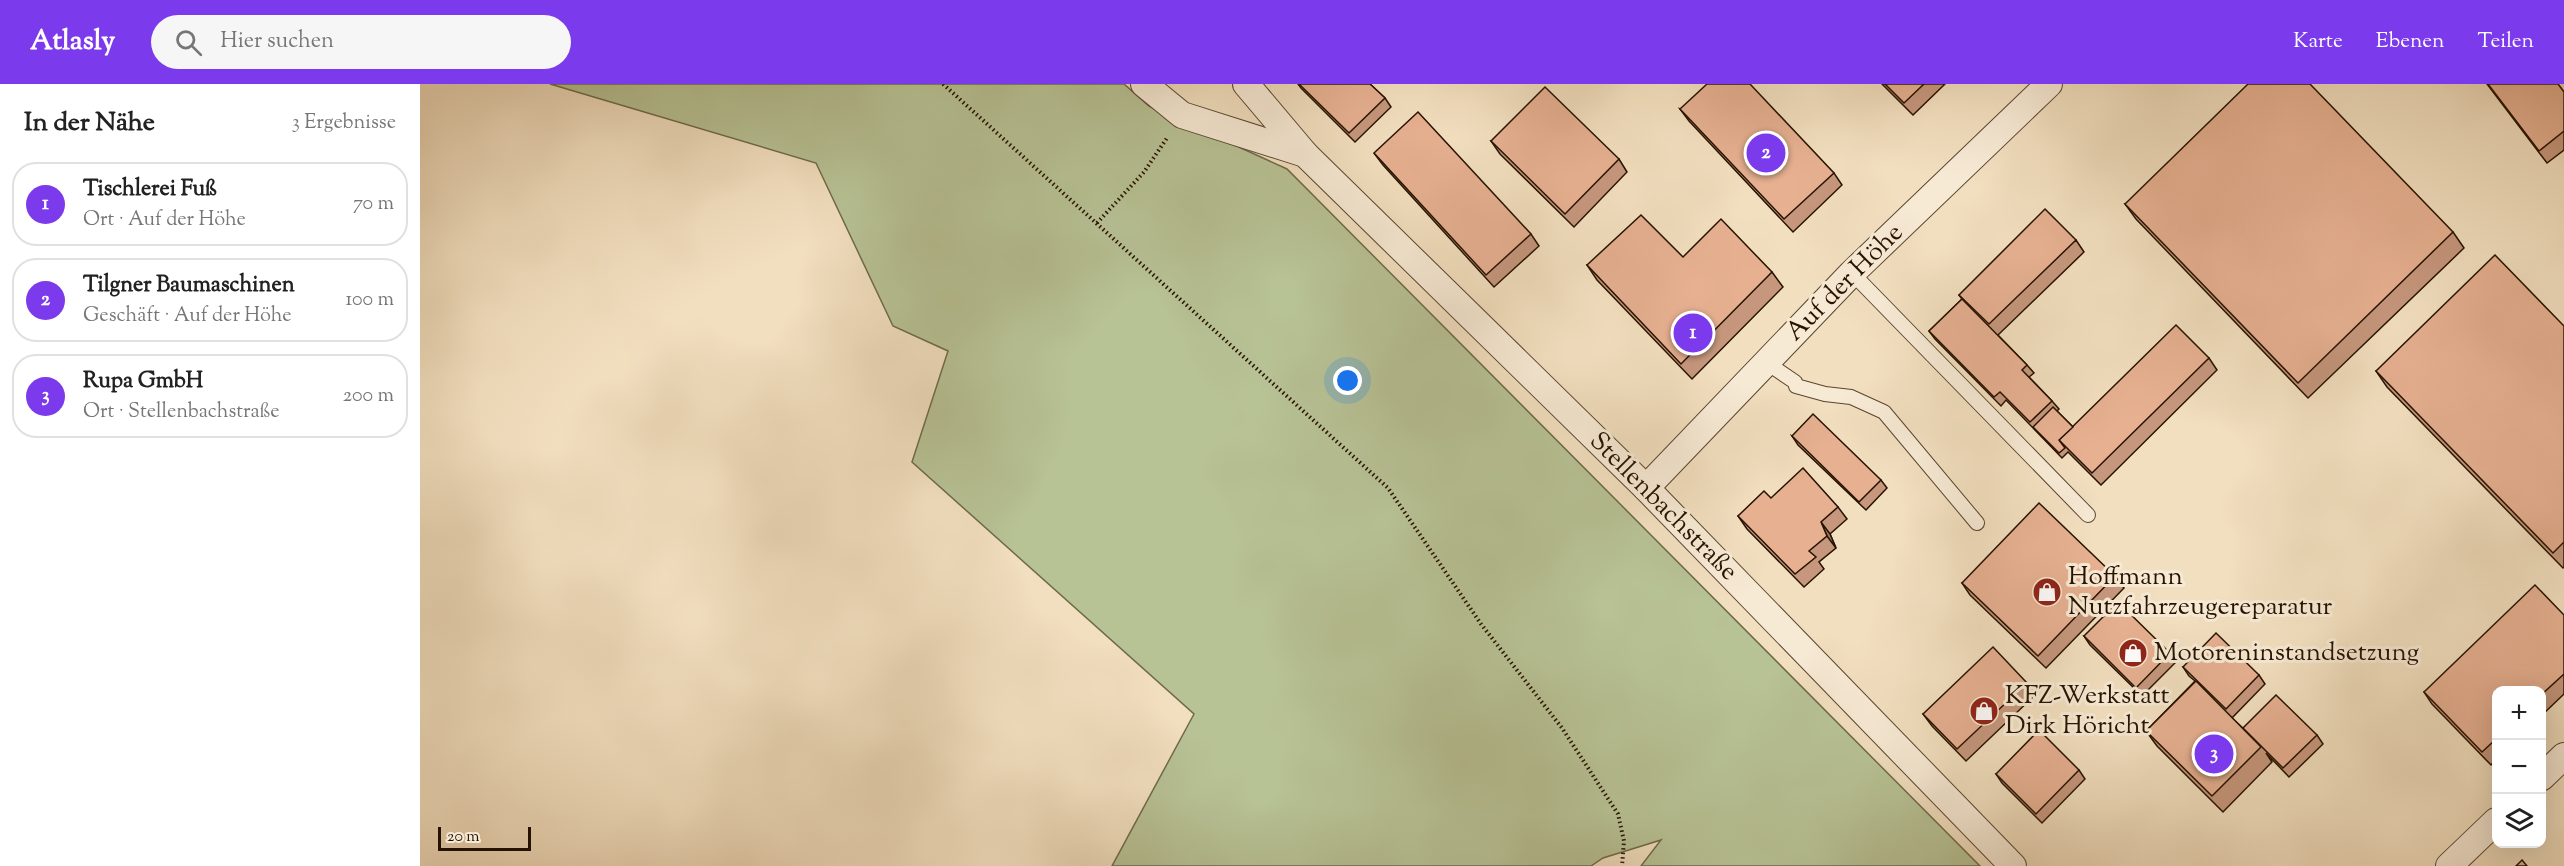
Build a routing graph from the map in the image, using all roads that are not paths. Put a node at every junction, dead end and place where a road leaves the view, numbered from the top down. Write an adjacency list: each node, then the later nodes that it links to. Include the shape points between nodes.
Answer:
1 (1144, 84): 4 (street, Stellenbachstraße, via 1182,115)
2 (1246, 84): 4 (street, Stellenbachstraße)
3 (2049, 84): 5 (street, Auf der Höhe)
4 (1305, 154): 7 (street, Stellenbachstraße)
5 (1852, 273): 6 (street, Auf der Höhe); 8 (lane)
6 (1767, 363): 7 (street, Auf der Höhe); 9 (lane, via 1796,386 1851,398 1884,412)
7 (1646, 488): 13 (street, Stellenbachstraße)
8 (2088, 515)
9 (1977, 523)
10 (2564, 756): 11 (street)
11 (2546, 772)
12 (2492, 825): 14 (street)
13 (2013, 866)
14 (2449, 866)

